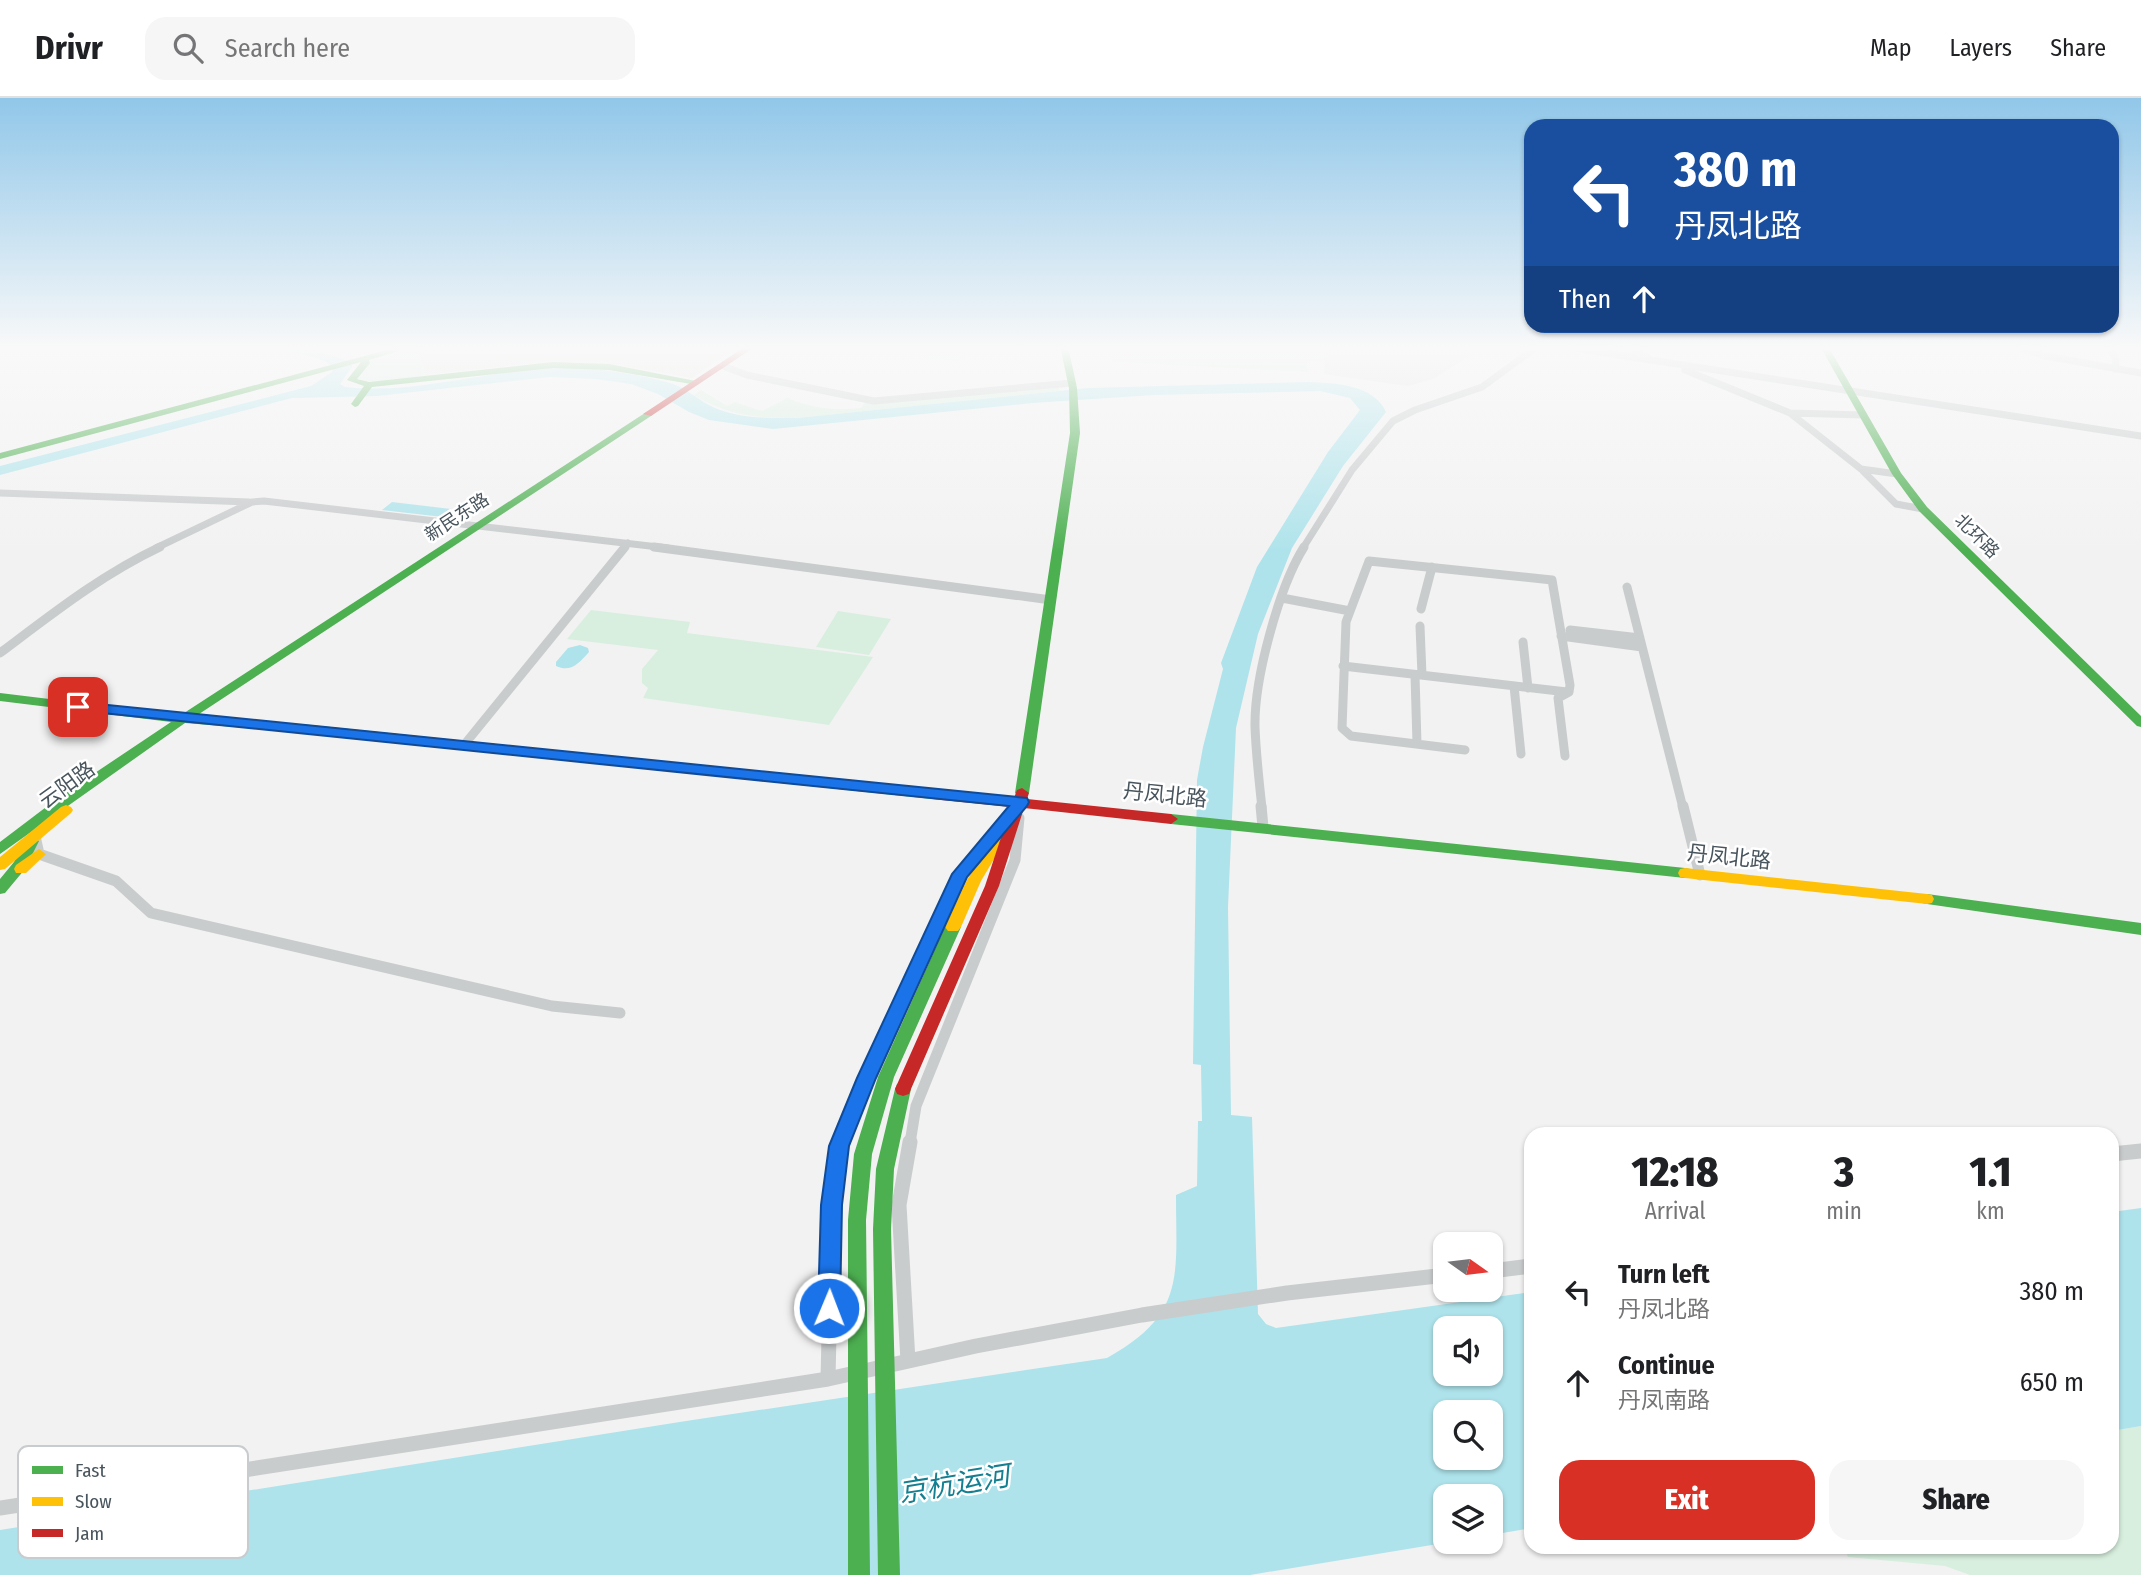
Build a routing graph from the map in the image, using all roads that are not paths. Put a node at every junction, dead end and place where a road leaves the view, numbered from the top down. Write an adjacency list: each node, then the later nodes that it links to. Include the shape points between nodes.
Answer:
1 (148, 415): 9 (street)
2 (647, 415): 15 (street, 新民东路)
3 (1074, 415): 19 (street)
4 (1405, 415): 20 (street, via 1393,421 1352,470 1297,558)
5 (1792, 415): 10 (street)
6 (1863, 415): 11 (street, 北环路)
7 (2004, 415): 8 (street)
8 (2141, 436)
9 (0, 454)
10 (1861, 469): 11 (street); 14 (street, via 1896,504)
11 (1897, 474): 14 (street, 北环路)
12 (0, 493): 13 (street)
13 (253, 502): 15 (street); 27 (street, via 122,565)
14 (1923, 509): 36 (street, 北环路)
15 (477, 526): 16 (street); 34 (street, 新民东路)
16 (628, 543): 19 (street); 38 (street)
17 (1432, 567): 21 (street); 22 (street, via 1369,561); 24 (street, via 1552,580)
18 (1627, 587): 26 (street)
19 (1051, 600): 42 (street)
20 (1282, 601): 22 (street); 43 (street, via 1262,669 1255,725)
21 (1421, 609)
22 (1349, 613): 28 (street)
23 (1420, 626): 29 (street)
24 (1561, 633): 26 (street); 32 (street)
25 (1523, 642): 31 (street)
26 (1641, 643): 48 (street)
27 (0, 653)
28 (1343, 666): 29 (street); 37 (street, via 1340,722 1345,732)
29 (1419, 675): 30 (street); 37 (street)
30 (1514, 686): 31 (street); 40 (street)
31 (1528, 688): 32 (street)
32 (1569, 692): 41 (street, via 1558,698)
33 (0, 697): 34 (street, 丹凤北路)
34 (183, 719): 35 (street, 丹凤北路); 45 (street, 云阳路)
35 (198, 720): 38 (street, 丹凤北路); 44 (street, 云阳路)
36 (2141, 723)
37 (1417, 744): 39 (street)
38 (464, 745): 42 (street, 丹凤北路)
39 (1465, 750)
40 (1521, 754)
41 (1565, 756)
42 (1021, 802): 43 (street, 丹凤北路); 57 (street, via 1015,860 916,1107 899,1205); 58 (street, via 961,874 839,1146 832,1205); 62 (street, via 974,880 886,1077 863,1154 857,1220); 63 (street, via 992,886 902,1090 885,1169 882,1229)
43 (1263, 827): 48 (street, 丹凤北路)
44 (34, 836): 46 (street); 47 (street, 云阳路); 49 (street, via 20,865)
45 (0, 849)
46 (39, 854): 49 (street); 51 (street, via 116,881 150,913 552,1006)
47 (0, 865)
48 (1700, 875): 50 (street, 丹凤北路, via 1979,904)
49 (3, 885)
50 (2141, 929)
51 (620, 1013)
52 (2141, 1151): 53 (street)
53 (2119, 1153)
54 (1524, 1267): 55 (street)
55 (1503, 1269)
56 (1433, 1277): 57 (street, via 1142,1315)
57 (908, 1361): 58 (street)
58 (828, 1379): 59 (street)
59 (248, 1469)
60 (18, 1505): 61 (street)
61 (0, 1508)
62 (859, 1575)
63 (889, 1575)

